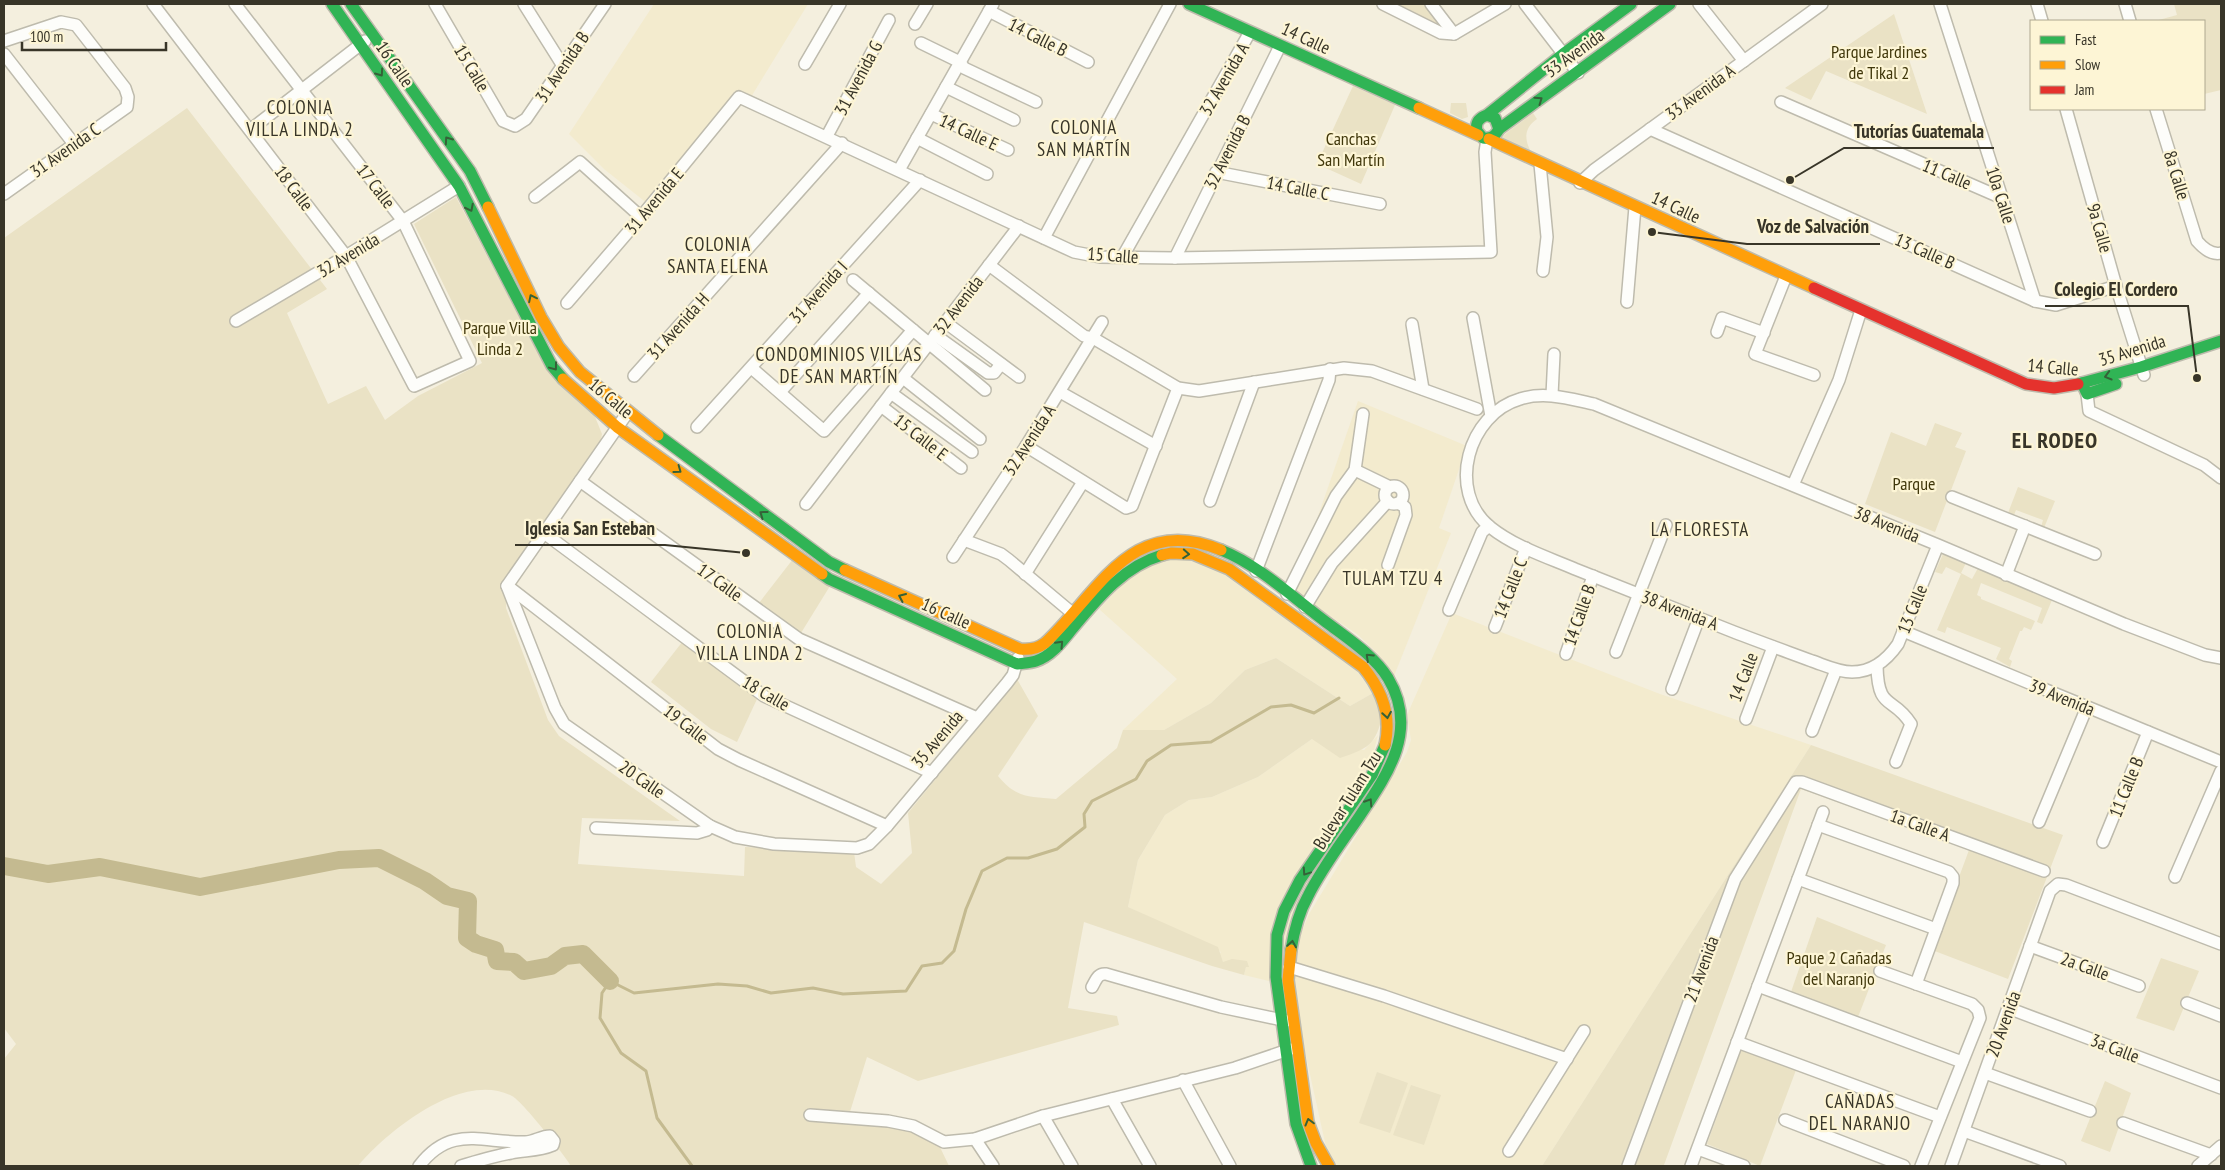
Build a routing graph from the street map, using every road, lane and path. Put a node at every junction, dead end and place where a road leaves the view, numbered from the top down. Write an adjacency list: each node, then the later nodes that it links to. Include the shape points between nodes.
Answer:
1 (153, 4): 57 (street, 18 Calle)
2 (235, 4): 46 (street, 17 Calle)
3 (332, 4): 35 (main road, 16 Calle)
4 (351, 4): 32 (main road, 16 Calle)
5 (435, 4): 55 (street, 15 Calle, via 503,120)
6 (524, 4): 43 (street)
7 (605, 4): 43 (street, 31 Avenida B)
8 (840, 4): 42 (street)
9 (927, 4): 29 (street)
10 (1170, 4): 79 (street)
11 (1189, 4): 30 (main road, 14 Calle)
12 (1386, 4): 31 (street, via 1441,33)
13 (1431, 4): 31 (street)
14 (1505, 4): 31 (street)
15 (1525, 4): 38 (street)
16 (1631, 4): 38 (main road, 33 Avenida)
17 (1644, 4): 25 (main road)
18 (1670, 4): 25 (main road, 33 Avenida)
19 (1699, 4): 39 (street)
20 (1822, 4): 39 (street, 33 Avenida A)
21 (1940, 4): 73 (street, 10a Calle)
22 (2037, 4): 27 (street)
23 (2125, 4): 28 (street)
24 (991, 7): 40 (street); 41 (street, 14 Calle B)
25 (1653, 16): 44 (main road, 33 Avenida)
26 (889, 20): 59 (street, 31 Avenida G)
27 (2042, 20)
28 (2130, 20)
29 (915, 24)
30 (1250, 32): 36 (main road, 14 Calle); 82 (street, 32 Avenida A)
31 (1454, 34)
32 (374, 35): 35 (street); 128 (main road, 16 Calle, one-way to 32, via 580,372 559,347 470,171)
33 (4, 41): 62 (street, 31 Avenida C, via 61,22 76,24 125,88 128,97 126,107)
34 (921, 43): 40 (street)
35 (361, 45): 46 (street); 70 (main road, 16 Calle, one-way to 70)
36 (1280, 46): 58 (main road, 14 Calle, via 1463,129); 66 (street, 32 Avenida B)
37 (4, 54): 62 (street)
38 (1563, 54): 44 (street); 53 (main road, 33 Avenida)
39 (1744, 61): 56 (street, 33 Avenida A)
40 (960, 62): 45 (street); 48 (street, via 964,68)
41 (1088, 62)
42 (805, 64)
43 (563, 66): 55 (street, 31 Avenida B, via 526,119)
44 (1578, 73): 58 (main road, 33 Avenida, one-way to 44)
45 (946, 87): 52 (street); 54 (street)
46 (301, 91): 57 (street); 77 (street, 17 Calle)
47 (739, 97): 59 (street, 15 Calle); 76 (street, 31 Avenida E)
48 (1036, 102)
49 (1781, 102): 73 (street, 11 Calle)
50 (2066, 110): 88 (street, 9a Calle)
51 (2156, 110): 80 (street, 8a Calle, via 2197,241 2205,249)
52 (930, 114): 60 (street); 63 (street, 14 Calle E)
53 (1487, 115): 58 (main road, 33 Avenida, via 1480,118); 58 (main road, via 1495,118)
54 (1014, 120)
55 (515, 126)
56 (1650, 129): 69 (street, 33 Avenida A); 90 (street, 13 Calle B)
57 (250, 130): 81 (street, 18 Calle)
58 (1486, 134): 64 (main road, 14 Calle); 83 (street, 15 Calle, via 1491,252)
59 (827, 136): 61 (street, 15 Calle)
60 (917, 138): 65 (street); 67 (street)
61 (842, 143): 65 (street, 15 Calle); 112 (street, 31 Avenida H)
62 (74, 144): 71 (street, 31 Avenida C)
63 (1008, 150)
64 (1540, 164): 69 (main road, 14 Calle); 85 (street, via 1547,237)
65 (899, 170): 68 (street, 15 Calle)
66 (1216, 172): 74 (street, 14 Calle C); 83 (street, 32 Avenida B)
67 (987, 174)
68 (920, 180): 78 (street, 15 Calle); 132 (street, 31 Avenida I)
69 (1580, 182): 75 (main road, 14 Calle)
70 (459, 186): 77 (street, 32 Avenida); 131 (main road, 16 Calle, one-way to 131, via 552,366)
71 (4, 194)
72 (535, 197): 76 (street, via 580,162)
73 (2002, 198): 90 (street, 10a Calle)
74 (1380, 204)
75 (1635, 207): 86 (main road, 14 Calle); 91 (street)
76 (641, 217): 92 (street, 31 Avenida E)
77 (404, 221): 81 (street, 32 Avenida); 117 (street, 17 Calle, via 470,361)
78 (1019, 226): 79 (street, 15 Calle); 84 (street, 32 Avenida)
79 (1044, 238): 82 (street, 15 Calle, via 1088,256)
80 (2221, 253)
81 (346, 256): 95 (street, 32 Avenida); 117 (street, 18 Calle)
82 (1123, 256): 83 (street, 15 Calle)
83 (1175, 258)
84 (989, 265): 96 (street, 32 Avenida); 102 (street, via 1084,336)
85 (1543, 271)
86 (1786, 276): 93 (main road, 14 Calle); 101 (street)
87 (853, 280): 89 (street)
88 (2116, 286): 90 (street, 13 Calle B, via 2056,305); 110 (street, 9a Calle)
89 (869, 293): 99 (street); 121 (street)
90 (2035, 300)
91 (1627, 302)
92 (567, 303)
93 (1861, 310): 116 (main road, 14 Calle, via 2026,384 2054,388); 142 (street, via 1839,380)
94 (1473, 318): 130 (street)
95 (236, 321)
96 (945, 322): 103 (street, 32 Avenida); 107 (street)
97 (1102, 322): 102 (street, 32 Avenida A)
98 (1412, 324): 119 (street)
99 (913, 330): 103 (street); 121 (street, via 824,431)
100 (1717, 332): 101 (street, via 1722,318)
101 (1764, 333): 111 (street, via 1755,354)
102 (1093, 338): 118 (street); 122 (street, 32 Avenida A)
103 (932, 339): 107 (street, via 988,373 994,373); 114 (street, 32 Avenida); 120 (street)
104 (2221, 341): 110 (main road, 35 Avenida)
105 (2221, 351): 110 (main road, 35 Avenida)
106 (1554, 354): 125 (street)
107 (1001, 364): 113 (street)
108 (1330, 369): 115 (street); 119 (street, via 1372,371); 157 (street, via 1329,380)
109 (755, 371): 121 (street)
110 (2142, 371): 116 (main road, 35 Avenida, one-way to 116); 124 (main road, 35 Avenida)
111 (1814, 375)
112 (634, 376)
113 (1019, 377)
114 (903, 378): 123 (street, 32 Avenida); 133 (street)
115 (1254, 382): 118 (street, via 1199,391); 144 (street)
116 (2082, 383): 124 (main road, 14 Calle)
117 (414, 386)
118 (1178, 388): 135 (street)
119 (1423, 389): 127 (street)
120 (985, 390)
121 (780, 392)
122 (1060, 392): 134 (street, 32 Avenida A); 135 (street)
123 (891, 393): 126 (street, 32 Avenida); 136 (street)
124 (2087, 394): 139 (street, 14 Calle, via 2090,410 2204,465)
125 (1552, 395): 130 (street, via 1519,399); 142 (street, 38 Avenida, via 1594,404)
126 (881, 406): 137 (street, 15 Calle E); 146 (street, 32 Avenida)
127 (1477, 410)
128 (628, 412): 131 (street); 174 (main road, 16 Calle, one-way to 128, via 829,562)
129 (1363, 414): 138 (street)
130 (1491, 416): 148 (street, via 1471,446 1466,476 1469,494)
131 (617, 427): 140 (street); 178 (main road, 16 Calle, one-way to 178, via 829,579)
132 (697, 427)
133 (980, 438)
134 (1026, 446): 141 (street); 151 (street, 32 Avenida A)
135 (1156, 446): 141 (street, via 1129,508)
136 (972, 452)
137 (961, 468)
138 (1355, 470): 145 (street, via 1390,487 1401,488 1402,499); 162 (street, via 1336,496)
139 (2221, 478)
140 (580, 481): 150 (street); 183 (street, 17 Calle, via 799,639)
141 (1083, 482): 158 (street)
142 (1793, 485): 152 (street, 38 Avenida)
143 (1952, 497): 149 (street)
144 (1210, 501)
145 (1393, 502): 156 (street, via 1407,511); 164 (street, via 1332,563)
146 (806, 504)
147 (1666, 525): 163 (street)
148 (1489, 526): 153 (street, 38 Avenida A); 165 (street, via 1482,532)
149 (2026, 526): 154 (street); 159 (street)
150 (544, 533): 161 (street); 190 (street, 18 Calle, via 764,696)
151 (964, 540): 155 (street, 32 Avenida A); 158 (street, via 1001,554)
152 (1938, 545): 159 (street, 38 Avenida); 172 (street, 13 Calle)
153 (1526, 548): 160 (street, 38 Avenida A); 171 (street, 14 Calle C)
154 (2095, 554)
155 (953, 557)
156 (1388, 565)
157 (1256, 571): 162 (main road, Bulevar Tulam Tzu); 166 (main road, Bulevar Tulam Tzu, via 1214,546 1178,540 1160,542 1113,566)
158 (1026, 574): 166 (street)
159 (2006, 575): 177 (street, 38 Avenida, via 2124,624)
160 (1593, 576): 163 (street, 38 Avenida A); 176 (street, 14 Calle B)
161 (507, 586): 195 (street, 20 Calle, via 564,724); 196 (street, 19 Calle, via 718,749)
162 (1287, 594): 164 (main road, Bulevar Tulam Tzu)
163 (1638, 594): 169 (street, 38 Avenida A); 175 (street)
164 (1302, 605): 167 (main road, via 1294,609); 168 (main road, Bulevar Tulam Tzu)
165 (1449, 610)
166 (1071, 612): 174 (main road, Bulevar Tulam Tzu, via 1042,646)
167 (1293, 616): 170 (main road, Bulevar Tulam Tzu); 178 (main road, Bulevar Tulam Tzu, one-way to 167, via 1037,661 1051,653 1128,570 1154,557 1172,553 1208,558 1222,565)
168 (1317, 616): 170 (main road); 206 (main road, Bulevar Tulam Tzu, one-way to 168, via 1300,911 1383,781 1395,759 1400,736 1394,689 1382,670)
169 (1699, 618): 173 (street, 38 Avenida A); 181 (street)
170 (1308, 627): 215 (main road, Bulevar Tulam Tzu, one-way to 215, via 1350,657 1373,679 1388,717 1388,733 1372,775 1300,880 1284,912 1275,956)
171 (1495, 627)
172 (1903, 631): 179 (street, 13 Calle, via 1891,654); 182 (street, 39 Avenida)
173 (1773, 647): 180 (street, 38 Avenida A); 184 (street, 14 Calle)
174 (1023, 649): 178 (street, 35 Avenida)
175 (1616, 652)
176 (1566, 654)
177 (2221, 658)
178 (1017, 664): 183 (street, 35 Avenida, via 1013,675)
179 (1877, 666): 180 (street, 38 Avenida A, via 1851,672); 187 (street, via 1879,692 1911,724)
180 (1836, 670): 185 (street)
181 (1672, 689)
182 (2088, 707): 186 (street, 39 Avenida); 193 (street)
183 (977, 718): 190 (street, 35 Avenida)
184 (1746, 719)
185 (1812, 730)
186 (2148, 732): 188 (street, 39 Avenida); 198 (street, 11 Calle B)
187 (1896, 762)
188 (2221, 762)
189 (2221, 771): 201 (street)
190 (932, 773): 196 (street, 35 Avenida)
191 (1796, 782): 200 (street, 1a Calle A); 247 (street, 21 Avenida, via 1734,879)
192 (1823, 812): 194 (street)
193 (2039, 822)
194 (1818, 825): 202 (street); 203 (street, via 1951,873 1953,883)
195 (710, 826): 197 (street, via 697,832); 199 (street, 20 Calle, via 735,837 774,844 863,848)
196 (887, 826): 199 (street, 35 Avenida)
197 (596, 828)
198 (2104, 842)
199 (869, 844)
200 (2044, 871)
201 (2176, 877)
202 (1798, 879): 203 (street); 209 (street)
203 (1936, 929): 208 (street)
204 (2221, 944): 205 (street, 20 Avenida, via 2058,884 2050,891)
205 (2030, 946): 210 (street, 2a Calle); 213 (street, 20 Avenida)
206 (1289, 967): 216 (main road, Bulevar Tulam Tzu); 221 (street)
207 (1880, 971): 208 (street)
208 (1916, 984): 222 (street, via 1972,1004 1978,1010 1980,1018)
209 (1758, 986): 218 (street); 222 (street)
210 (2139, 986)
211 (1092, 987): 215 (street, via 1097,976 1106,974 1221,1007)
212 (2187, 1003): 214 (street)
213 (2008, 1008): 223 (street, 20 Avenida); 225 (street, 3a Calle)
214 (2221, 1016)
215 (1281, 1020): 216 (street); 220 (main road, Bulevar Tulam Tzu)
216 (1294, 1022): 219 (main road, Bulevar Tulam Tzu)
217 (1584, 1031): 221 (street)
218 (1737, 1042): 230 (street); 236 (street)
219 (1297, 1046): 220 (street); 246 (main road, Bulevar Tulam Tzu, one-way to 219, via 1308,1122)
220 (1285, 1051): 224 (street, via 1235,1068); 245 (main road, Bulevar Tulam Tzu, via 1296,1124)
221 (1567, 1059): 237 (street)
222 (1962, 1062): 230 (street)
223 (1985, 1073): 227 (street); 233 (street, 20 Avenida)
224 (1183, 1080): 226 (street); 244 (street)
225 (2221, 1088)
226 (1112, 1099): 229 (street); 243 (street)
227 (2090, 1111)
228 (810, 1115): 234 (street, via 913,1126 944,1142)
229 (1043, 1116): 234 (street); 242 (street)
230 (1940, 1117): 251 (street)
231 (1785, 1120): 250 (street)
232 (2123, 1123): 238 (street)
233 (1964, 1131): 252 (street, 20 Avenida); 253 (street)
234 (975, 1139): 241 (street)
235 (2221, 1146): 238 (street)
236 (1698, 1148): 248 (street); 249 (street)
237 (1509, 1151)
238 (2211, 1155): 254 (street)
239 (419, 1166): 240 (street, via 430,1151 450,1142 475,1137 525,1142 550,1136 554,1141 553,1145 540,1150 511,1153)
240 (462, 1166)
241 (993, 1166)
242 (1072, 1166)
243 (1150, 1166)
244 (1230, 1166)
245 (1311, 1166)
246 (1329, 1166)
247 (1628, 1166)
248 (1691, 1166)
249 (1744, 1166)
250 (1904, 1166)
251 (1921, 1166)
252 (1951, 1166)
253 (2060, 1166)
254 (2198, 1166)

